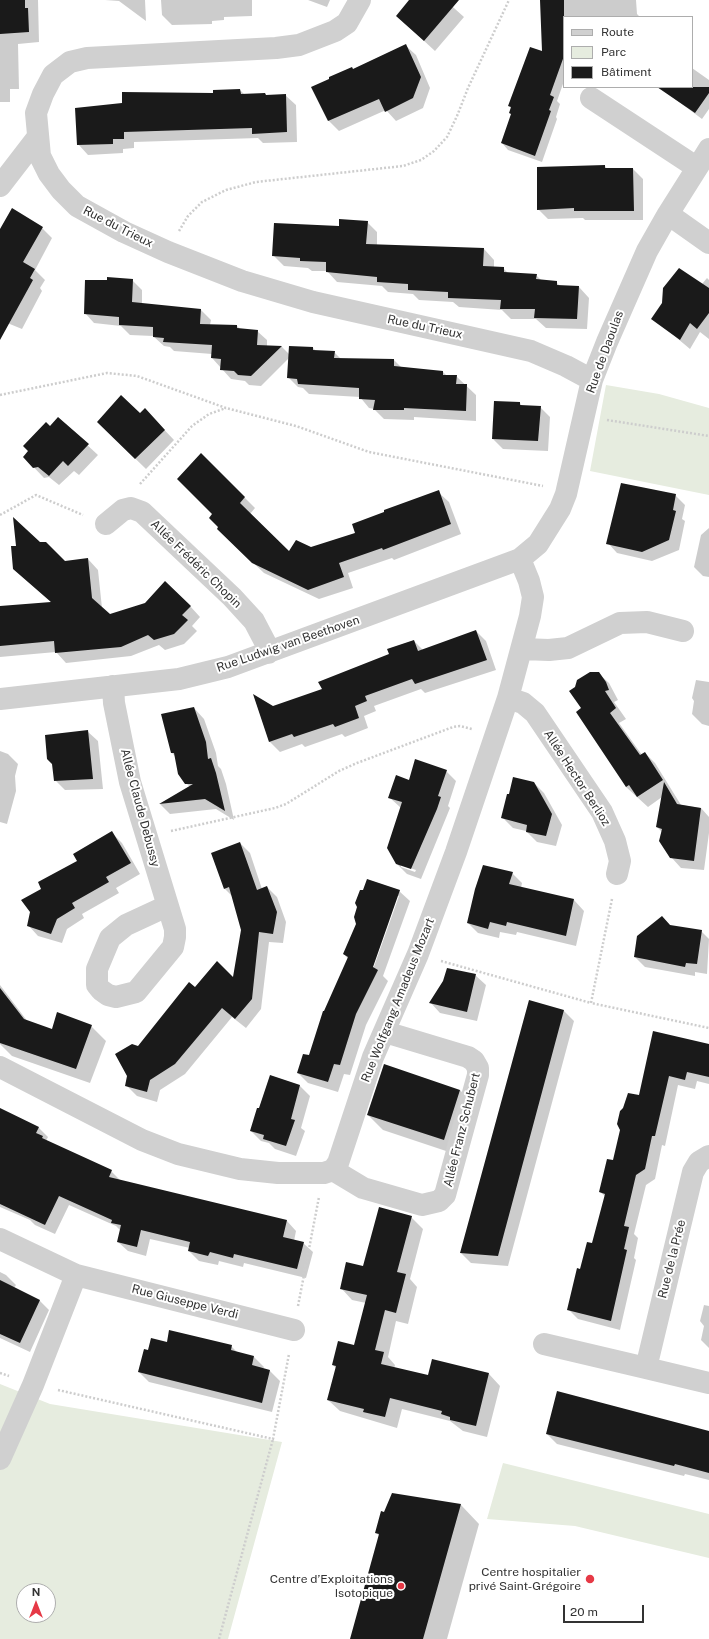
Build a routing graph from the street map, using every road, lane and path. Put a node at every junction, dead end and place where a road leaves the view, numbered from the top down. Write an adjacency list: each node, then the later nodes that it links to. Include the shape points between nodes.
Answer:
1 (360, 0): 4 (street, Rue du Trieux, via 347,23 335,31 299,45 87,58 70,62 53,75 42,94 36,113)
2 (509, 0): 10 (path, via 447,137 434,151 421,160 403,166 256,182 226,190 213,195 198,206 185,222)
3 (591, 98): 6 (street)
4 (37, 138): 7 (street); 10 (street, Rue du Trieux, via 40,156 49,174 77,206 124,232)
5 (709, 149): 6 (street, Rue de Daoulas)
6 (696, 167): 8 (street, Rue de Daoulas)
7 (0, 186)
8 (668, 214): 9 (street); 11 (street, Rue de Daoulas, via 629,290)
9 (709, 242)
10 (168, 252): 11 (street, Rue du Trieux, via 242,281 313,302 531,351)
11 (592, 380): 14 (street, Rue de Daoulas)
12 (0, 395): 13 (path, via 107,373 137,376)
13 (226, 408): 16 (path, via 296,426 369,452 542,486); 17 (path, via 209,414 192,426 138,486)
14 (583, 417): 15 (path); 16 (street, Rue de Daoulas)
15 (709, 436)
16 (566, 494): 20 (street, Rue de Daoulas, via 552,525 538,544)
17 (123, 510): 19 (street); 23 (street, Allée Frédéric Chopin, via 132,508 142,512 232,597 254,621)
18 (0, 515): 19 (path, via 36,495)
19 (106, 524)
20 (520, 559): 22 (street, Rue Wolfgang Amadeus Mozart, via 533,597); 23 (street, Rue Ludwig van Beethoven)
21 (683, 630): 22 (street, via 647,622 620,623 568,648)
22 (522, 649): 25 (street, Rue Wolfgang Amadeus Mozart)
23 (268, 653): 24 (street, Rue Ludwig van Beethoven, via 228,668 179,679)
24 (113, 686): 26 (street, Rue Ludwig van Beethoven); 28 (street, Allée Claude Debussy, via 130,782)
25 (508, 698): 27 (street, Rue Wolfgang Amadeus Mozart); 29 (street, Allée Hector Berlioz, via 523,703 535,713 602,812 615,841 620,861)
26 (0, 699)
27 (496, 736): 28 (path, via 466,727 454,727 347,767 275,808); 32 (street, Rue Wolfgang Amadeus Mozart)
28 (146, 837): 31 (street, Allée Claude Debussy)
29 (617, 874)
30 (612, 898): 33 (path)
31 (167, 906)
32 (418, 954): 33 (path); 35 (street, Rue Wolfgang Amadeus Mozart)
33 (591, 1003): 34 (path)
34 (709, 1028)
35 (385, 1032): 38 (street, Rue Wolfgang Amadeus Mozart, via 373,1057 338,1164); 38 (street, Allée Franz Schubert, via 468,1057 478,1068 445,1196 439,1201 422,1205 363,1188)
36 (0, 1067): 38 (street, via 142,1140 178,1154 240,1169 278,1173)
37 (709, 1156): 43 (street, Rue de la Prée, via 699,1162 693,1172)
38 (328, 1172): 41 (path)
39 (0, 1239): 40 (street, Rue Giuseppe Verdi)
40 (76, 1275): 41 (street, Rue Giuseppe Verdi); 46 (street)
41 (294, 1330): 47 (path)
42 (544, 1344): 43 (street)
43 (646, 1368): 45 (street)
44 (0, 1373): 46 (path)
45 (709, 1383)
46 (33, 1385): 47 (path); 48 (street)
47 (273, 1439): 49 (path)
48 (0, 1460)
49 (219, 1639)

